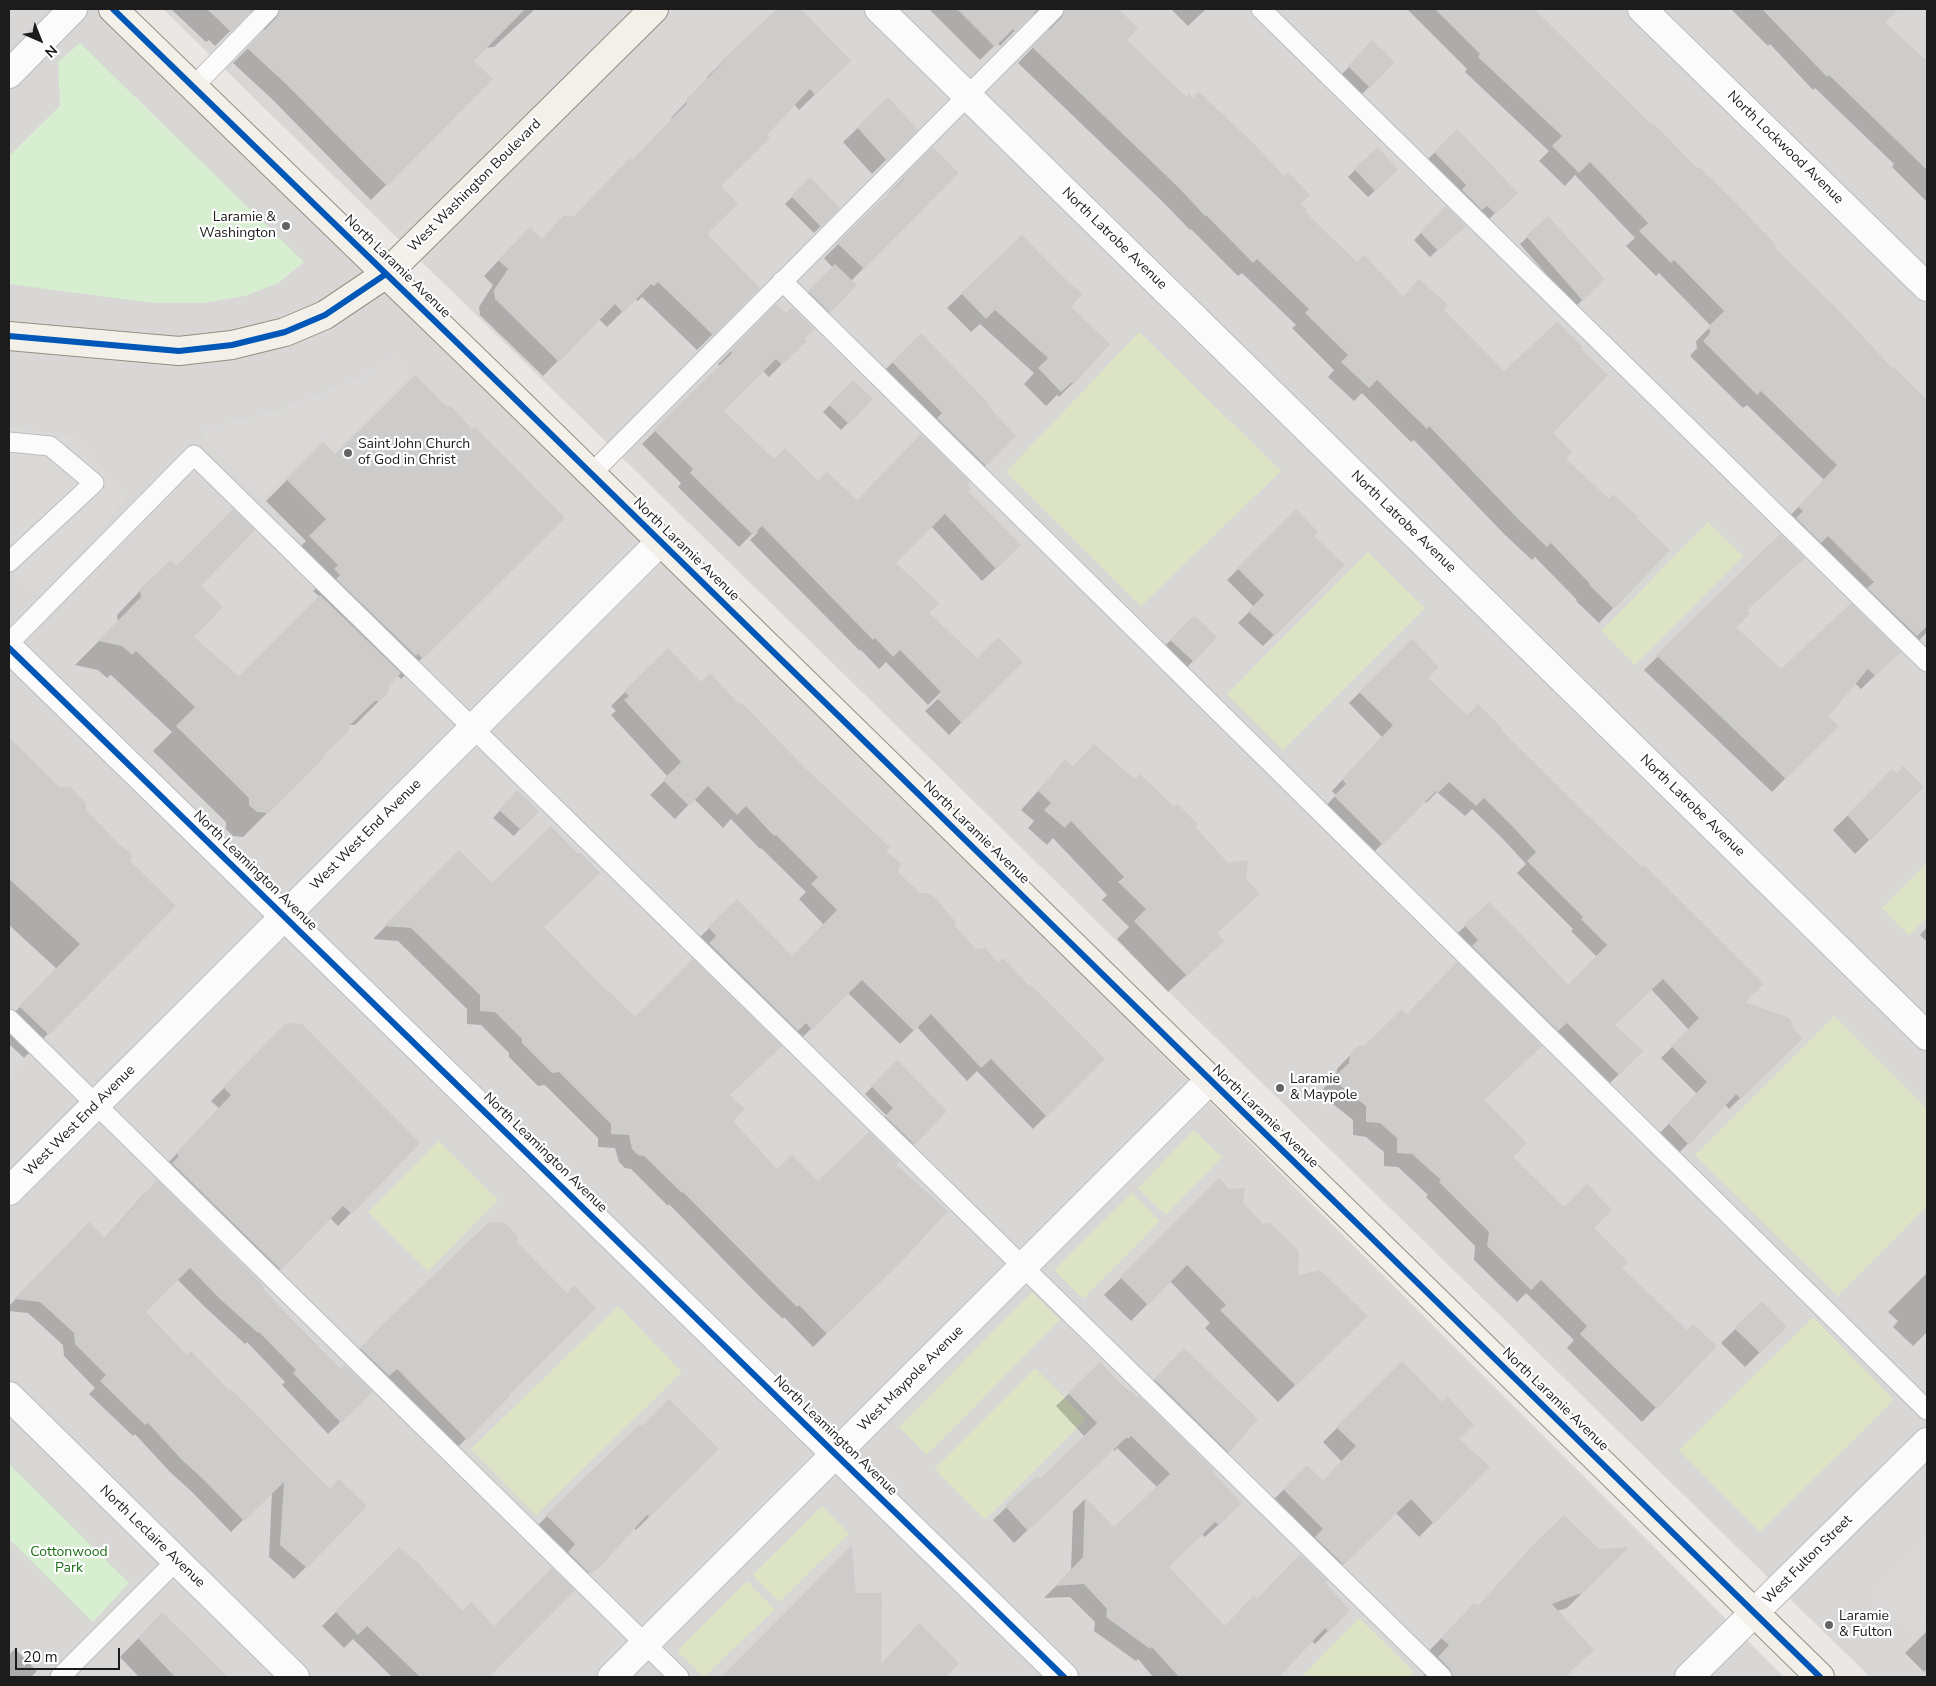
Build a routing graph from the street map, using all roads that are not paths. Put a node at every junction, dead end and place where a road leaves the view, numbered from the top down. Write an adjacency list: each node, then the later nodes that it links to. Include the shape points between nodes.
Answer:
1 (73, 9): 9 (street)
2 (113, 9): 10 (street, North Laramie Avenue)
3 (269, 9): 10 (lane)
4 (654, 9): 12 (street, West Washington Boulevard)
5 (879, 9): 11 (street, North Latrobe Avenue)
6 (1054, 9): 11 (lane)
7 (1261, 9): 22 (lane)
8 (1642, 9): 14 (street, North Lockwood Avenue)
9 (9, 74)
10 (193, 86): 12 (street, North Laramie Avenue)
11 (967, 95): 13 (lane); 26 (street, North Latrobe Avenue)
12 (386, 274): 15 (street, West Washington Boulevard, via 325,315 285,332 232,345 180,351); 17 (street, North Laramie Avenue)
13 (782, 281): 17 (lane); 32 (lane)
14 (1927, 287)
15 (9, 336)
16 (9, 442): 19 (lane, via 50,446 94,483)
17 (591, 474): 18 (street, North Laramie Avenue)
18 (660, 542): 23 (street, West West End Avenue); 27 (street, North Laramie Avenue)
19 (9, 562)
20 (9, 643): 23 (lane, via 194,455)
21 (9, 648): 24 (street, North Leamington Avenue)
22 (1927, 662)
23 (473, 729): 24 (street, West West End Avenue); 30 (lane)
24 (284, 917): 28 (street, West West End Avenue); 34 (street, North Leamington Avenue)
25 (9, 1019): 28 (lane)
26 (1927, 1036)
27 (1210, 1080): 30 (street, West Maypole Avenue); 36 (street, North Laramie Avenue)
28 (96, 1105): 29 (street, West West End Avenue); 37 (lane)
29 (9, 1191)
30 (1023, 1266): 34 (street, West Maypole Avenue); 43 (lane)
31 (9, 1396): 35 (street, North Leclaire Avenue)
32 (1927, 1410)
33 (1927, 1442): 36 (street, West Fulton Street)
34 (836, 1454): 37 (street, West Maypole Avenue); 42 (street, North Leamington Avenue)
35 (176, 1561): 38 (lane); 39 (street, North Leclaire Avenue)
36 (1755, 1613): 44 (street, West Fulton Street); 45 (street, North Laramie Avenue)
37 (645, 1644): 40 (street, West Maypole Avenue); 41 (lane)
38 (60, 1677)
39 (295, 1677)
40 (612, 1677)
41 (679, 1677)
42 (1064, 1677)
43 (1442, 1677)
44 (1689, 1677)
45 (1820, 1677)

